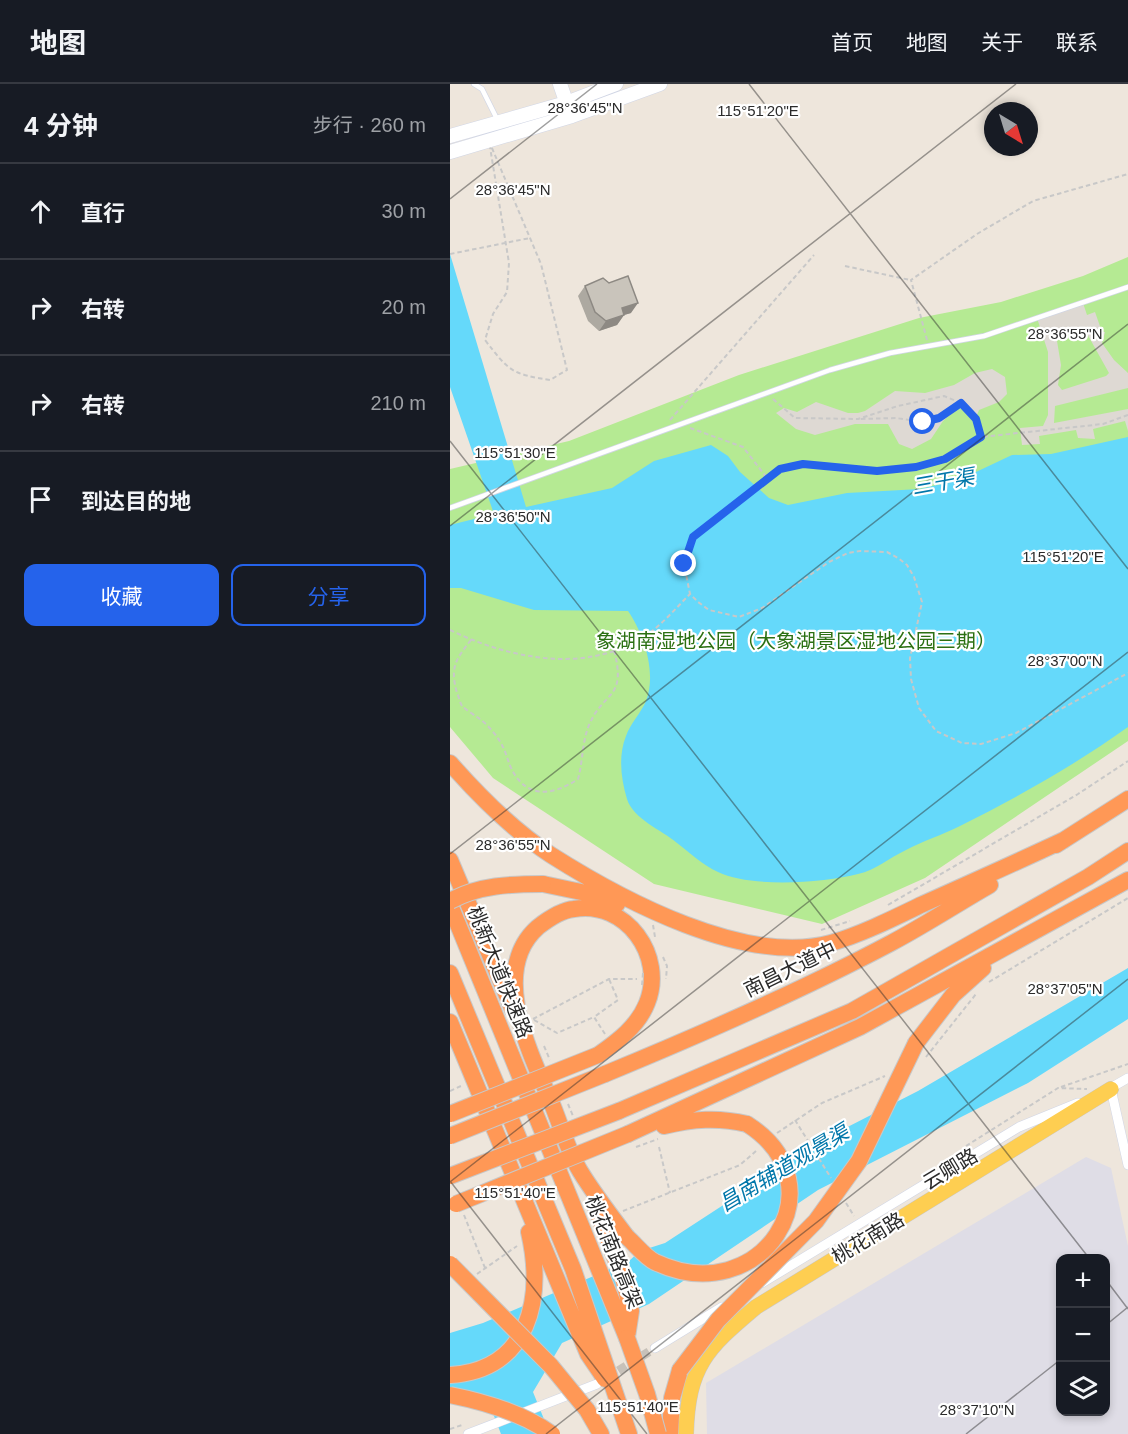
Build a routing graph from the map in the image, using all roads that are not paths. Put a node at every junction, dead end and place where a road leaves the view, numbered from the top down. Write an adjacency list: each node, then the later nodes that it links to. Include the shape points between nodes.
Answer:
1 (474, 84): 6 (lane, via 482,89)
2 (560, 84): 5 (street)
3 (616, 84): 5 (street)
4 (660, 84): 5 (street)
5 (569, 109): 6 (street); 8 (street)
6 (498, 122): 7 (street)
7 (450, 136)
8 (450, 153)
9 (1128, 287): 10 (lane, via 984,336 830,370)
10 (450, 508)
11 (450, 763): 18 (highway, via 500,814 549,854 612,890)
12 (1128, 799): 13 (highway, 南昌大道中)
13 (1064, 840): 18 (highway, via 888,921 830,943 759,946); 27 (highway, 南昌大道中, bridge, via 892,942 719,1027)
14 (1128, 851): 31 (highway, bridge, via 852,1011 619,1111)
15 (450, 860): 21 (highway)
16 (1124, 889): 26 (highway, via 860,1027); 45 (highway, bridge, via 990,962 953,994 916,1043 859,1161 816,1221 718,1320 680,1370 672,1398)
17 (450, 903): 18 (highway, bridge, via 462,894 502,884 543,884 586,893); 22 (highway, 桃新大道快速路)
18 (700, 931)
19 (450, 973): 36 (highway, via 573,1269)
20 (450, 1022): 28 (highway)
21 (522, 1033): 25 (highway, bridge, via 514,979 527,938 546,921 573,909 597,908 620,917 638,935 652,962 653,983 646,1004 622,1038 598,1055); 30 (highway)
22 (511, 1055): 34 (highway, 桃花南路高架)
23 (1128, 1078): 24 (street, 云卿路)
24 (1111, 1089): 29 (street); 35 (street, 云卿路, via 1019,1127); 46 (main road, 桃花南路, via 756,1307 719,1338 697,1368 687,1403)
25 (450, 1114)
26 (628, 1134): 30 (highway, bridge, via 688,1120 723,1118 747,1124 773,1144 784,1162 789,1186 787,1212 777,1236 763,1253 723,1272 677,1270 653,1261 627,1238); 32 (highway, bridge)
27 (450, 1136)
28 (509, 1162): 36 (highway, via 556,1278); 37 (highway, via 533,1247 535,1288 528,1323 512,1349 491,1366)
29 (1128, 1165)
30 (579, 1169): 34 (highway, via 614,1250 631,1311)
31 (450, 1176)
32 (454, 1206)
33 (450, 1264): 42 (highway, bridge, via 551,1366)
34 (627, 1338): 44 (highway, 桃花南路高架, bridge)
35 (655, 1348)
36 (595, 1352): 43 (highway, via 618,1399)
37 (450, 1375)
38 (597, 1384): 40 (street)
39 (450, 1395): 41 (highway, bridge, via 499,1407)
40 (468, 1434)
41 (552, 1434)
42 (601, 1434)
43 (629, 1434)
44 (658, 1434)
45 (669, 1434)
46 (686, 1434)

